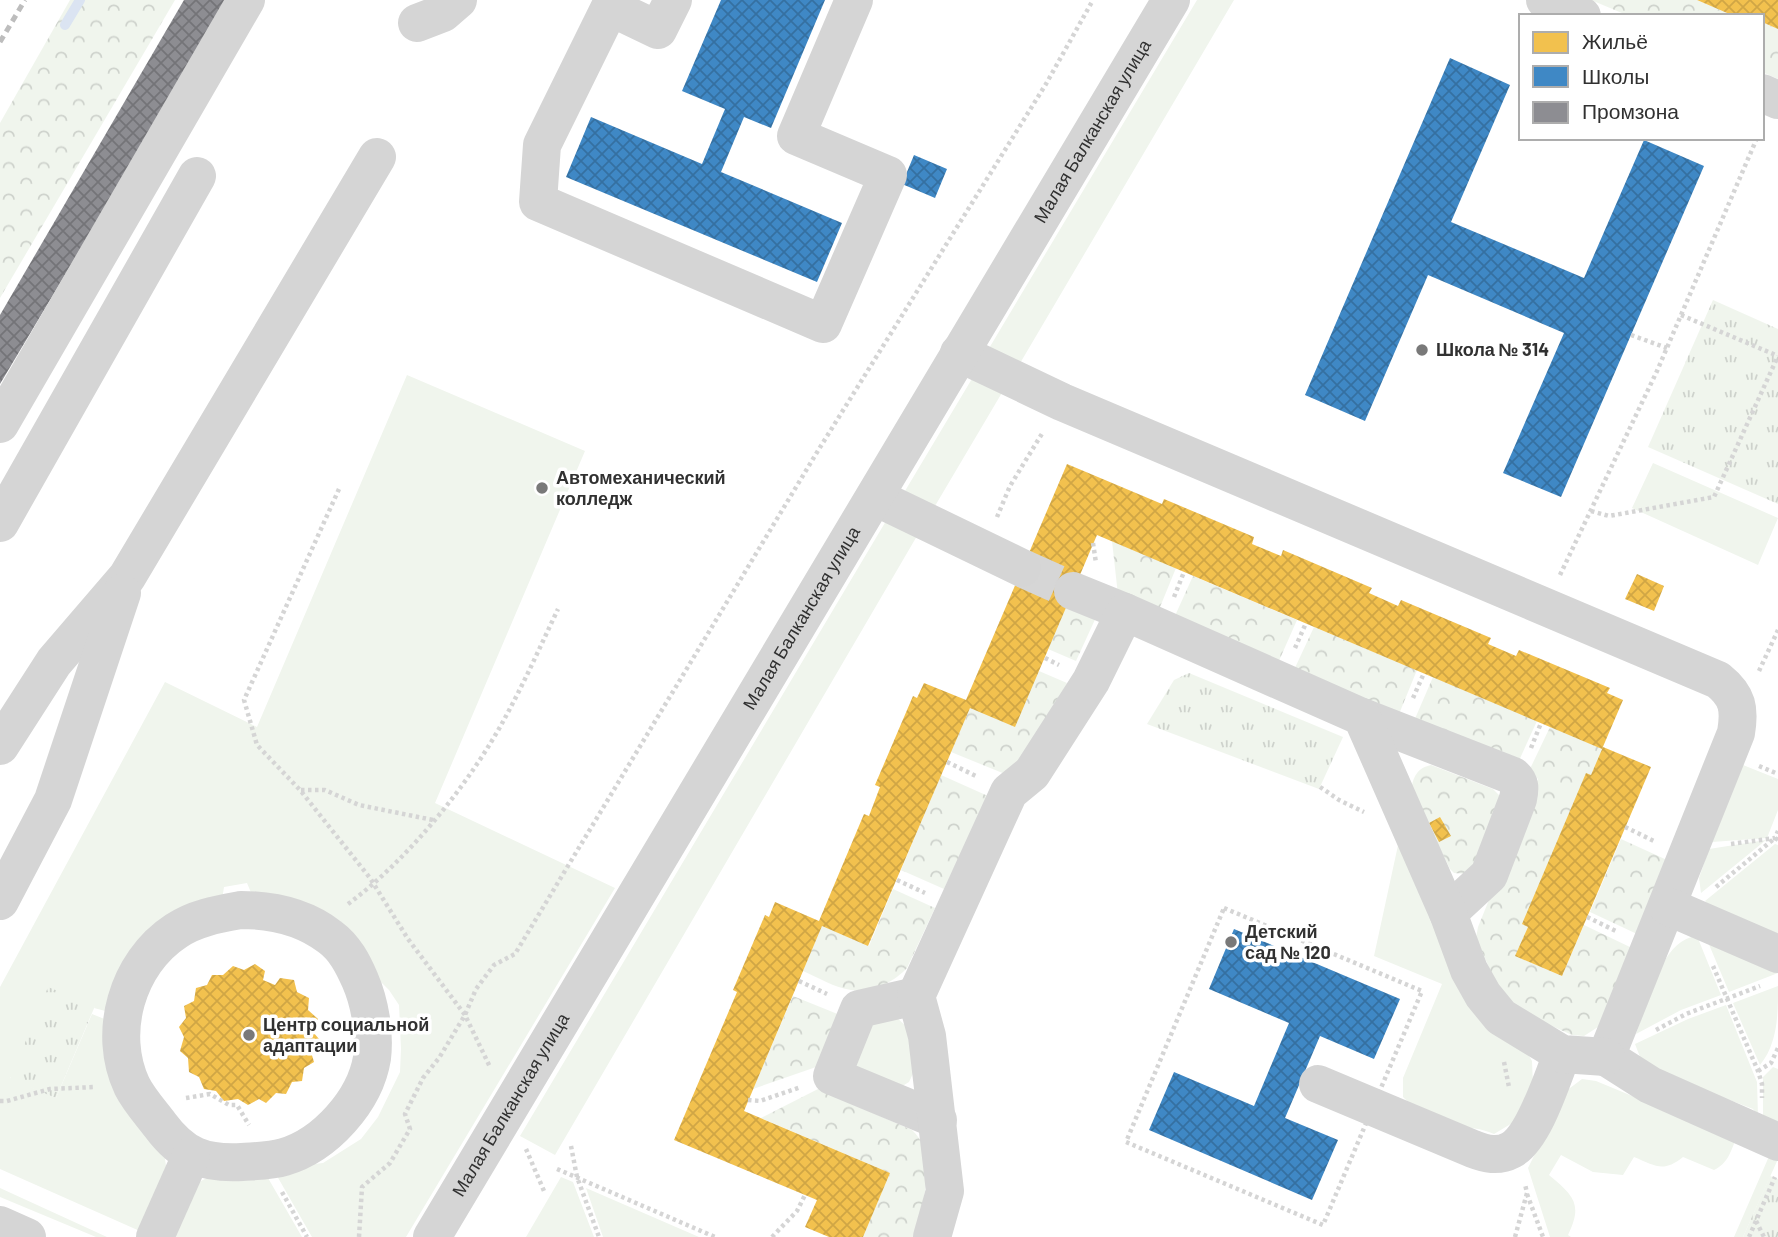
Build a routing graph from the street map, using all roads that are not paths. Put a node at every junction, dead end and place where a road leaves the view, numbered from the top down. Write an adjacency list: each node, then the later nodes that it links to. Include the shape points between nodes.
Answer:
1 (246, 0): 12 (street)
2 (458, 0): 8 (street, via 443,13)
3 (673, 0): 4 (street, via 658,30 610,7 542,145 538,202 823,324 888,175 796,136)
4 (854, 0)
5 (1545, 0): 7 (street)
6 (1170, 1): 11 (street, Малая Балканская улица)
7 (1577, 14)
8 (417, 23)
9 (377, 157): 16 (street)
10 (197, 176): 14 (street)
11 (959, 353): 13 (street, Малая Балканская улица); 22 (street, via 1062,402 1718,680 1730,690 1740,713 1690,849)
12 (0, 424)
13 (875, 497): 15 (street); 35 (street, Малая Балканская улица)
14 (0, 523)
15 (1023, 568)
16 (127, 577): 20 (street, via 54,662); 21 (street, via 53,800)
17 (1073, 590): 18 (street)
18 (1125, 612): 19 (street); 25 (street, via 1091,681 1032,773 1009,792)
19 (1362, 717): 23 (street); 23 (street, via 1517,780 1518,799 1489,875)
20 (0, 746)
21 (0, 901)
22 (1681, 912): 24 (street); 27 (street)
23 (1448, 913): 26 (street, via 1483,995 1501,1017)
24 (1772, 969)
25 (916, 996): 29 (street, via 927,1035); 29 (street, via 859,1009 832,1076)
26 (1562, 1054): 27 (street); 28 (street, via 1529,1130 1512,1150 1500,1154 1488,1154)
27 (1605, 1058): 30 (street, via 1650,1085)
28 (1318, 1084)
29 (938, 1121): 36 (street, via 945,1191)
30 (1768, 1138)
31 (191, 1156): 31 (street, via 236,1162 285,1157 324,1135 341,1119 368,1075 372,1041 363,987 344,950 307,923 265,910 217,914 176,931 146,961 133,982 122,1017 132,1086 165,1132); 34 (street)
32 (0, 1225): 33 (street)
33 (27, 1237)
34 (155, 1237)
35 (432, 1237)
36 (932, 1237)

